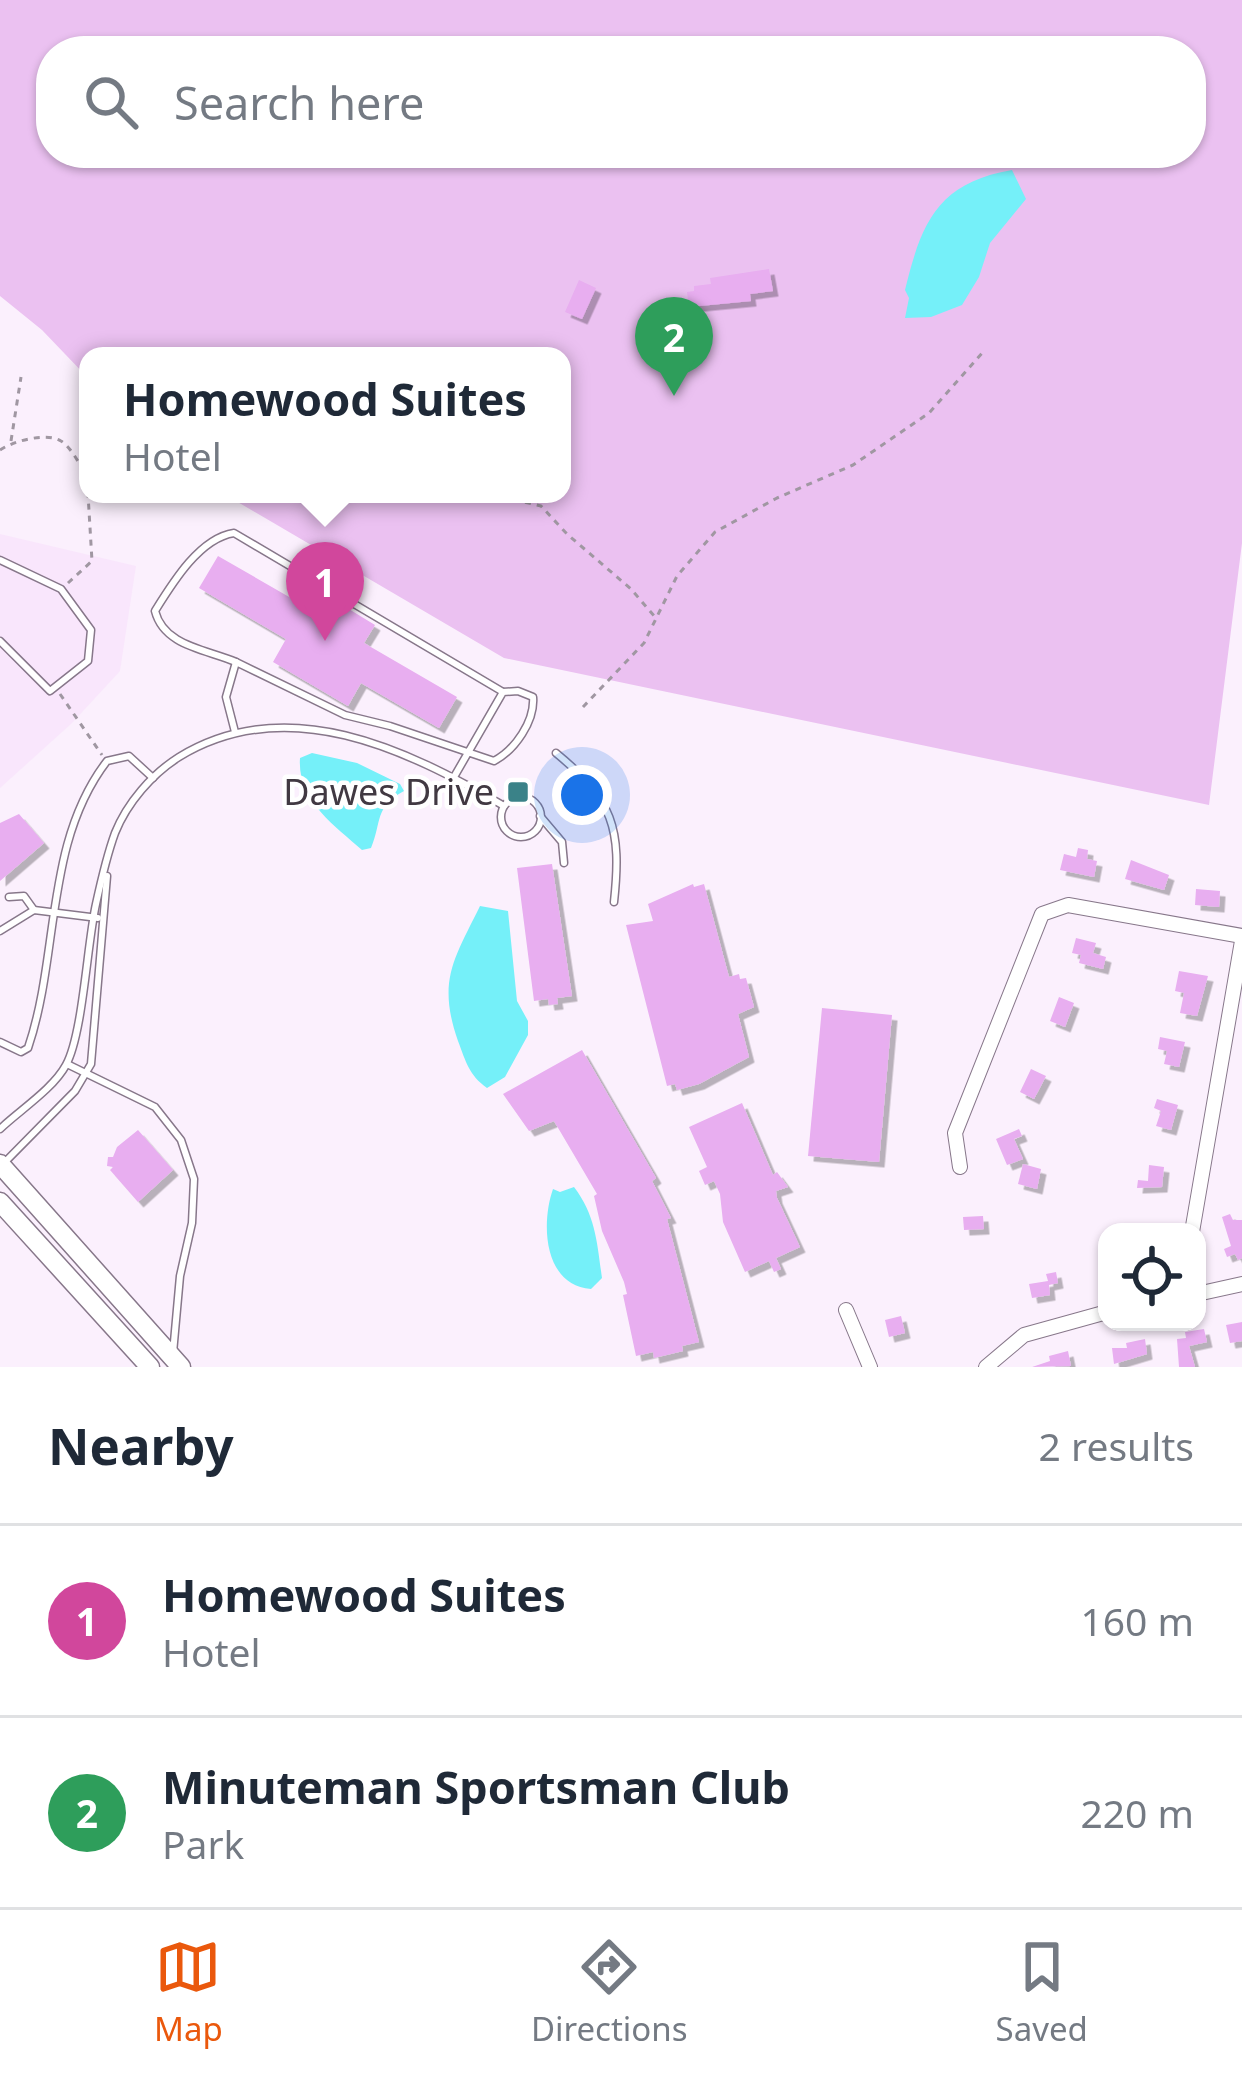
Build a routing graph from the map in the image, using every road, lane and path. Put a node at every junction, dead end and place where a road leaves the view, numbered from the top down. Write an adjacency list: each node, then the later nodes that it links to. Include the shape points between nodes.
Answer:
1 (984, 351): 10 (path, via 928,413 853,465 715,532 677,576)
2 (21, 377): 3 (path)
3 (10, 443): 4 (path); 5 (path, via 63,441)
4 (0, 450)
5 (79, 463)
6 (89, 503): 9 (path, via 92,561)
7 (529, 503): 10 (path, via 542,506)
8 (0, 560): 9 (lane)
9 (61, 589): 13 (lane, via 91,630 88,661)
10 (656, 618): 15 (path, via 644,643)
11 (0, 641): 13 (lane, via 50,691)
12 (236, 662): 14 (lane, via 170,638 155,610 202,550 235,533); 16 (lane, via 226,698); 18 (lane, via 345,715)
13 (56, 687): 19 (path)
14 (503, 692): 18 (lane); 18 (lane, via 533,697 534,712 508,754 494,761)
15 (583, 706)
16 (235, 732): 20 (lane, via 312,728 389,748); 21 (lane)
17 (556, 753): 27 (lane, via 604,802 619,854)
18 (467, 754): 20 (lane)
19 (106, 761): 21 (lane, via 129,756); 29 (lane, via 75,819)
20 (454, 777): 22 (lane)
21 (154, 778): 24 (lane, via 126,812)
22 (504, 806): 23 (lane, via 529,799); 23 (lane, via 502,824 515,837 533,832)
23 (540, 816): 25 (lane, via 562,842)
24 (108, 861): 30 (lane); 31 (lane)
25 (564, 863)
26 (9, 897): 28 (lane, via 24,896)
27 (614, 902)
28 (34, 910): 29 (lane); 32 (lane)
29 (56, 912): 30 (lane); 34 (lane, via 28,1048)
30 (94, 918): 31 (lane); 35 (lane)
31 (104, 919): 36 (lane)
32 (0, 931)
33 (1242, 939): 39 (street, via 1068,905 1042,914 955,1133); 41 (street)
34 (0, 1042)
35 (67, 1064): 36 (lane); 37 (lane)
36 (86, 1075): 38 (lane); 46 (lane, via 155,1107 182,1140 194,1179)
37 (0, 1129)
38 (0, 1165): 46 (main road)
39 (960, 1167)
40 (0, 1202): 47 (main road)
41 (1194, 1223)
42 (1242, 1284): 43 (street)
43 (1206, 1292)
44 (846, 1310): 48 (street)
45 (1098, 1314): 49 (street, via 1024,1335)
46 (177, 1362)
47 (150, 1367)
48 (870, 1367)
49 (986, 1367)

